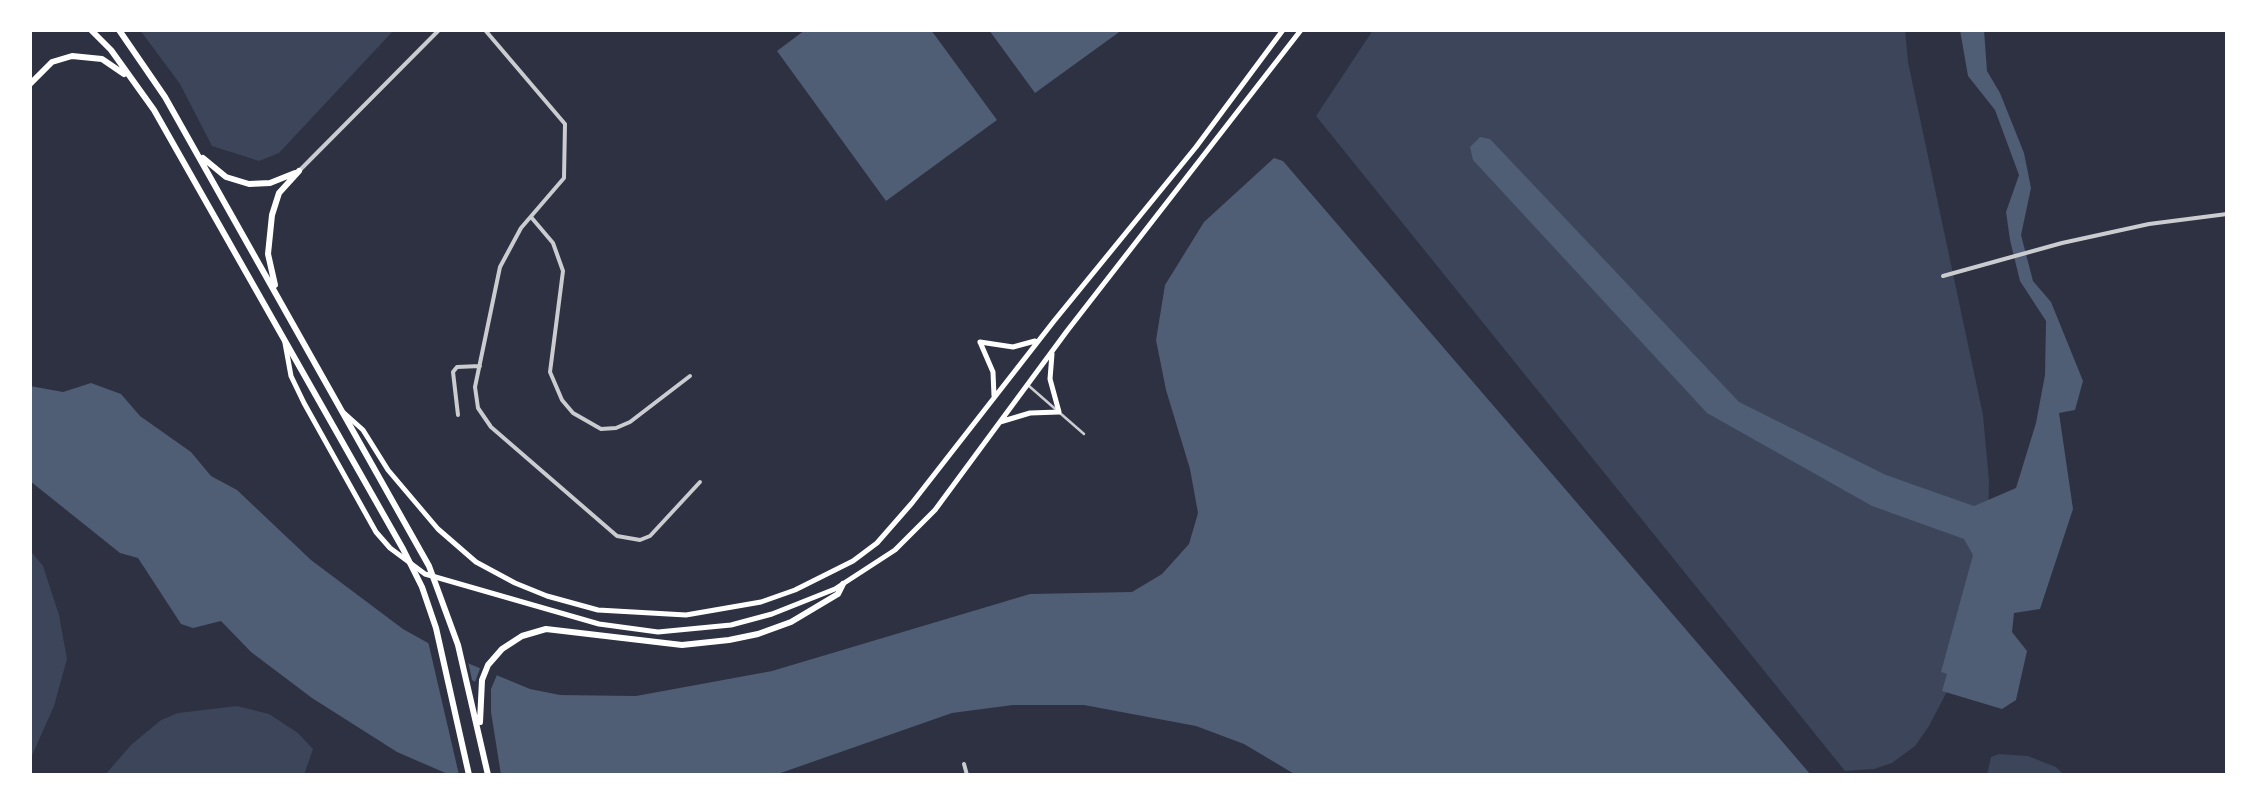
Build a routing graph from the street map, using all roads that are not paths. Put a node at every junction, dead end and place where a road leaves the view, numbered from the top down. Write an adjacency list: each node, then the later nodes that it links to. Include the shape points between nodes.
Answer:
1 (91, 30): 7 (main road)
2 (118, 30): 9 (main road)
3 (439, 30): 10 (street)
4 (485, 30): 12 (street, via 565,124 564,178)
5 (1283, 30): 16 (main road)
6 (1300, 30): 17 (main road)
7 (133, 80): 8 (main road, via 102,59 72,56 52,62); 15 (main road)
8 (30, 84)
9 (198, 154): 10 (main road, via 226,177 248,184); 14 (main road)
10 (298, 171): 14 (main road, via 279,192 272,215 268,254)
11 (2227, 214): 13 (street, via 2062,242)
12 (531, 216): 18 (street, via 500,266); 19 (street, via 553,243 563,271 550,372 573,412 601,429 616,428)
13 (1943, 276)
14 (277, 296): 22 (main road)
15 (284, 339): 28 (main road, via 291,376 366,515 390,548 425,574 599,624 658,632 731,626 804,604); 31 (main road, via 422,587)
16 (1038, 340): 21 (main road); 21 (main road, via 1013,347 980,342 993,372)
17 (1052, 352): 20 (main road); 23 (main road, via 1050,379)
18 (480, 366): 24 (street, via 453,372); 27 (street, via 476,397 484,418 617,536 650,536)
19 (690, 376)
20 (1028, 384): 23 (lane); 25 (main road)
21 (994, 398): 22 (main road, via 877,544 828,576 761,602 686,615 598,610 515,584 476,562 438,529)
22 (343, 412): 29 (main road, via 443,597)
23 (1059, 412): 25 (main road); 26 (lane)
24 (458, 414)
25 (1000, 423): 28 (main road, via 935,510 895,550)
26 (1084, 434)
27 (700, 482)
28 (843, 584): 29 (main road, via 804,615 740,638 682,645 556,630 522,636 488,664)
29 (480, 738): 32 (main road)
30 (964, 764): 33 (street)
31 (469, 775)
32 (488, 775)
33 (966, 775)

